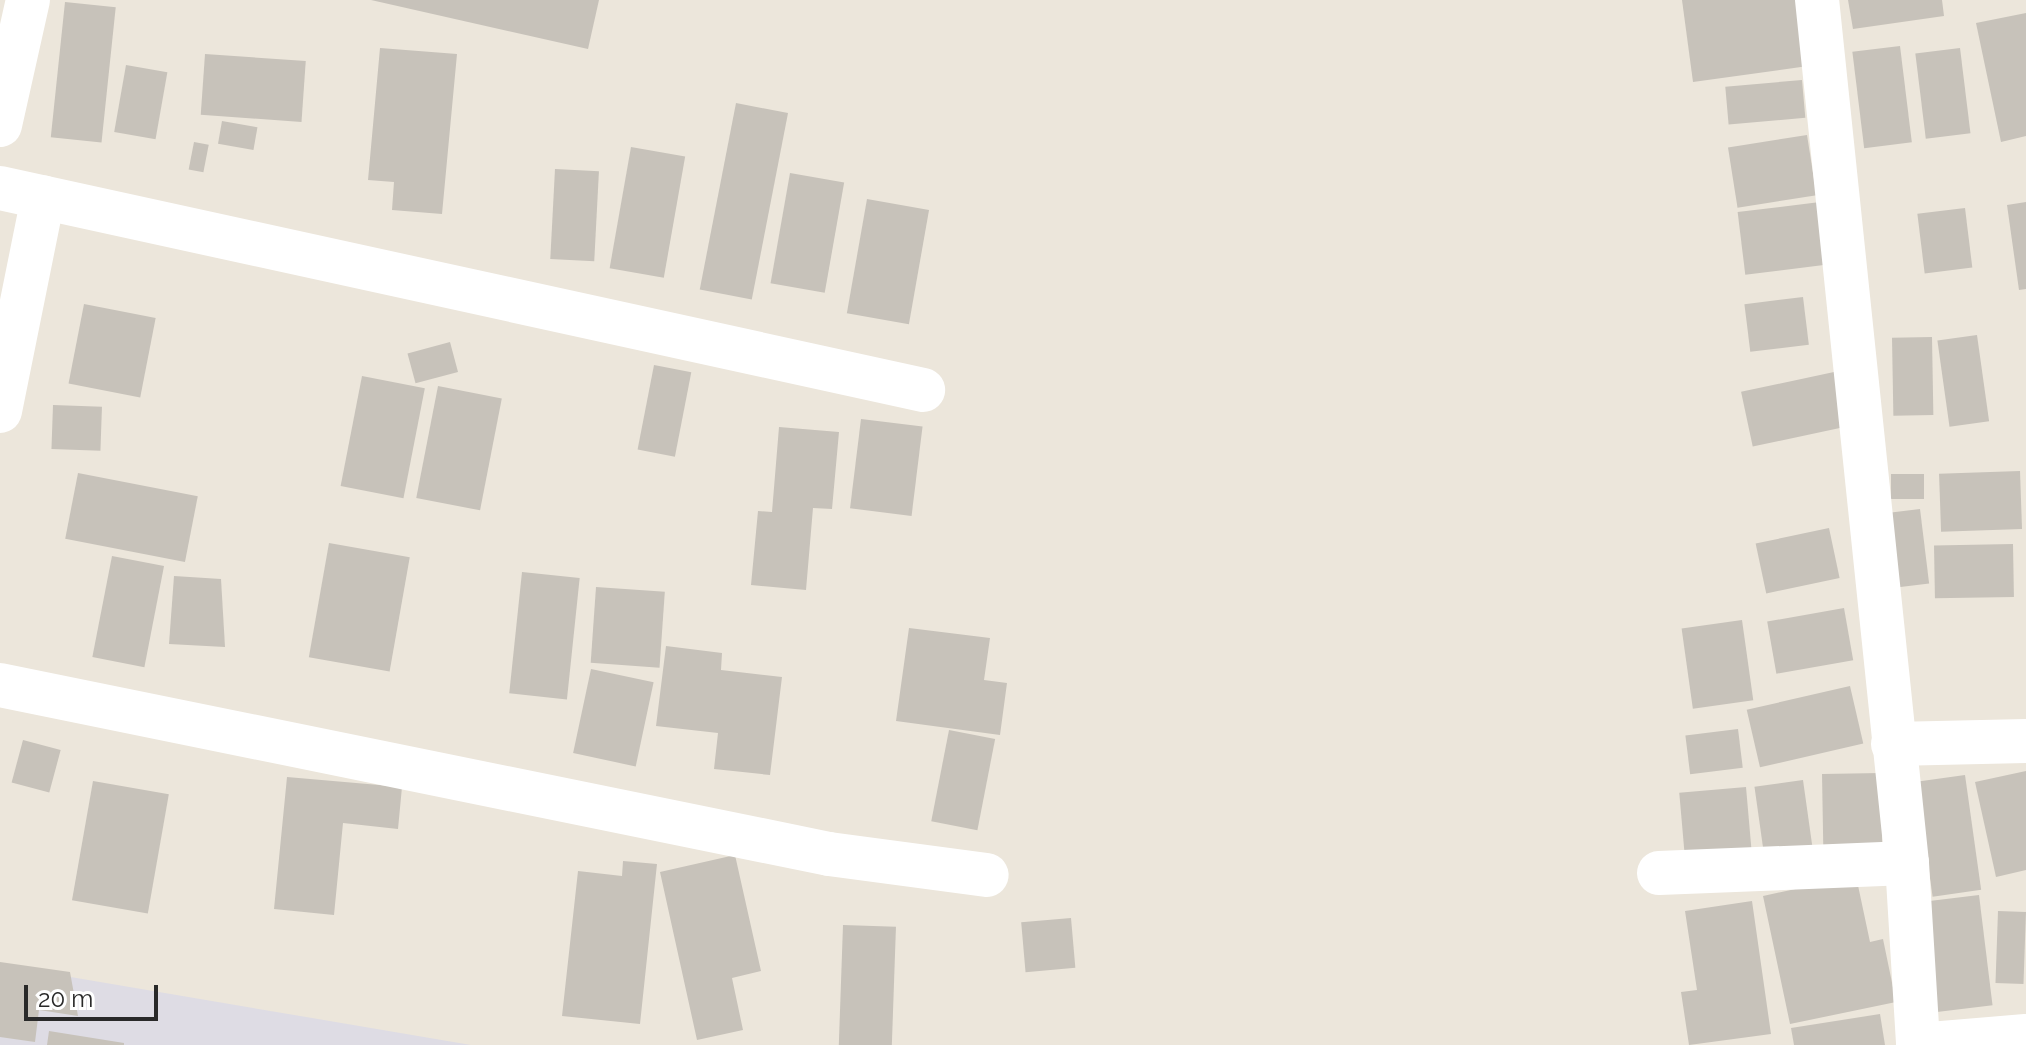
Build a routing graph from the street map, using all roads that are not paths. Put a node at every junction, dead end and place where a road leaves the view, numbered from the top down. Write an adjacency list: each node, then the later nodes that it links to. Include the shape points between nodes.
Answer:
1 (28, 0): 3 (street)
2 (1817, 0): 10 (street)
3 (0, 125)
4 (0, 188): 5 (street)
5 (43, 197): 6 (street); 7 (street)
6 (923, 390)
7 (0, 411)
8 (0, 685): 13 (street, via 829,854)
9 (2026, 741): 10 (street)
10 (1893, 744): 11 (street)
11 (1907, 863): 12 (street); 14 (street, via 1918,1045)
12 (1659, 873)
13 (987, 875)
14 (2026, 1036)

